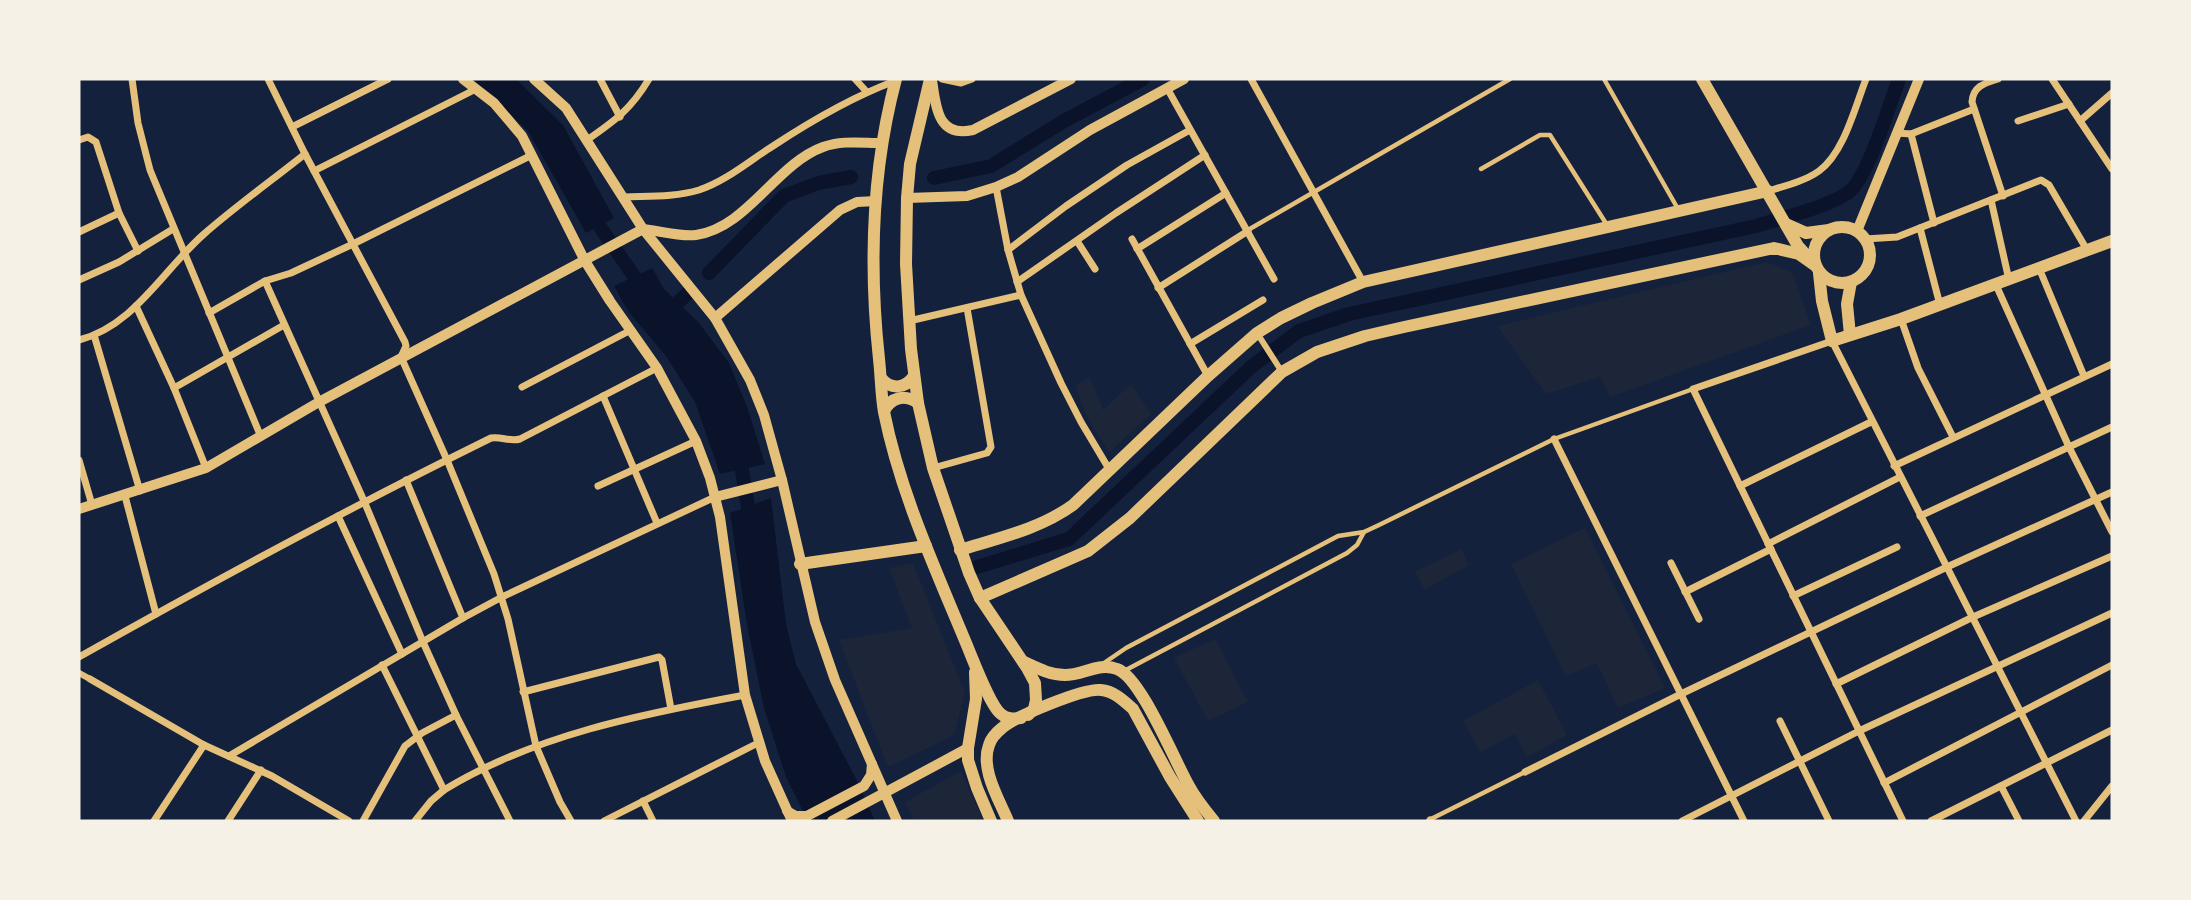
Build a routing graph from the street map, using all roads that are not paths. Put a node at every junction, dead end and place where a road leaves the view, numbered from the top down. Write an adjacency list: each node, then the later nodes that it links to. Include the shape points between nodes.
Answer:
1 (132, 79): 60 (street, via 143,146)
2 (268, 79): 32 (street)
3 (388, 79): 32 (street)
4 (463, 79): 24 (street)
5 (534, 79): 36 (street, via 566,108)
6 (600, 79): 29 (street)
7 (649, 79): 29 (street)
8 (855, 79): 25 (street)
9 (931, 79): 12 (street, via 940,119 951,129 966,132); 51 (main road)
10 (942, 79): 11 (street, via 961,83)
11 (972, 79)
12 (1071, 79)
13 (1184, 79): 23 (street)
14 (1251, 79): 48 (street)
15 (1510, 79): 48 (lane)
16 (1604, 79): 54 (lane)
17 (1702, 79): 46 (main road)
18 (1866, 79): 46 (street, via 1829,162 1818,172)
19 (1919, 79): 34 (street)
20 (1998, 79): 28 (street, via 1977,88)
21 (2052, 79): 27 (street)
22 (894, 80): 25 (street); 38 (main road)
23 (1167, 88): 33 (street); 45 (street)
24 (476, 89): 40 (street, via 508,119); 44 (street)
25 (866, 92): 50 (street, via 702,189)
26 (2112, 93): 31 (street)
27 (2068, 104): 30 (street); 31 (street)
28 (1974, 109): 35 (street); 49 (street)
29 (620, 117): 36 (street)
30 (2018, 121)
31 (2080, 121): 43 (street)
32 (292, 127): 39 (street)
33 (1190, 130): 41 (street); 72 (street, via 1106,179)
34 (1897, 133): 35 (street); 65 (street)
35 (1910, 134): 56 (street)
36 (587, 139): 50 (street)
37 (79, 140): 55 (street, via 88,137 96,142)
38 (881, 143): 53 (main road); 61 (street, via 843,142 813,152 735,217 709,232 695,236)
39 (305, 155): 44 (street); 75 (street)
40 (532, 155): 69 (street); 76 (street)
41 (1205, 155): 47 (street); 67 (street)
42 (1482, 169): 58 (lane, via 1540,135 1550,135)
43 (2112, 169)
44 (314, 171): 69 (street)
45 (996, 187): 51 (street, via 967,196); 72 (street)
46 (1768, 191): 54 (main road); 57 (main road)
47 (1226, 193): 63 (street); 71 (street)
48 (1313, 193): 63 (lane); 85 (street)
49 (2003, 196): 52 (street); 73 (street, via 2038,181 2047,182)
50 (625, 197): 61 (street)
51 (906, 198): 97 (main road)
52 (1991, 200): 56 (street); 82 (street)
53 (876, 201): 95 (street, via 857,202 839,210); 114 (main road, via 874,287)
54 (1680, 211): 58 (main road)
55 (120, 213): 64 (street); 74 (street)
56 (1934, 223): 59 (street)
57 (1786, 224): 62 (main road, via 1806,233); 70 (main road); 77 (main road)
58 (1608, 227): 85 (main road)
59 (1920, 228): 65 (street, via 1893,238); 91 (street)
60 (173, 229): 74 (street); 75 (street)
61 (643, 229): 76 (street); 95 (street)
62 (1829, 230): 65 (main road, via 1848,227); 77 (main road, via 1815,244)
63 (1248, 231): 80 (street); 88 (street)
64 (79, 232)
65 (1861, 235): 86 (main road, via 1870,256 1859,278)
66 (1132, 239): 71 (street)
67 (1077, 241): 79 (street); 84 (street)
68 (2112, 241): 73 (main road)
69 (353, 244): 83 (street); 106 (street, via 405,342)
70 (1774, 248): 77 (main road, via 1800,254); 110 (main road, via 1365,336)
71 (1137, 249): 88 (street)
72 (1008, 250): 84 (street)
73 (2087, 250): 78 (main road)
74 (138, 251): 81 (street)
75 (184, 253): 92 (street); 94 (street)
76 (585, 261): 99 (street); 106 (street)
77 (1817, 268): 86 (main road, via 1834,282); 104 (main road)
78 (2039, 268): 82 (main road); 113 (street)
79 (1095, 269)
80 (1274, 279)
81 (79, 280)
82 (2009, 280): 87 (main road)
83 (265, 281): 94 (street); 98 (street)
84 (1017, 282): 89 (street)
85 (1363, 282): 100 (main road)
86 (1851, 282): 102 (main road, via 1847,304)
87 (1996, 285): 91 (main road); 118 (street)
88 (1158, 288): 105 (street)
89 (1021, 295): 93 (street); 136 (street, via 1061,383)
90 (1263, 300): 105 (street)
91 (1940, 305): 96 (main road)
92 (136, 306): 101 (street, via 117,324); 116 (street)
93 (967, 308): 97 (street); 134 (street, via 991,447 987,453)
94 (209, 313): 107 (street)
95 (715, 318): 139 (street, via 750,380)
96 (1901, 319): 102 (main road); 126 (street)
97 (909, 321): 111 (main road)
98 (285, 325): 107 (street); 120 (street)
99 (631, 330): 109 (street); 115 (street)
100 (1257, 333): 110 (street); 112 (main road)
101 (94, 335): 103 (street); 142 (street)
102 (1850, 335): 104 (main road)
103 (79, 340)
104 (1832, 341): 117 (street); 123 (street)
105 (1190, 344): 112 (street)
106 (401, 357): 120 (street); 131 (street)
107 (228, 358): 116 (street); 125 (street)
108 (2112, 365): 113 (street)
109 (657, 368): 119 (street); 128 (street)
110 (1280, 368): 166 (main road, via 1105,539 1066,562)
111 (914, 376): 114 (main road, via 896,387); 121 (main road)
112 (1208, 376): 136 (main road)
113 (2084, 376): 118 (street)
114 (881, 378): 122 (main road)
115 (522, 387)
116 (174, 388): 133 (street)
117 (1693, 389): 127 (lane); 141 (street)
118 (2045, 394): 126 (street); 129 (street)
119 (603, 396): 131 (street, via 520,439 491,438); 135 (street)
120 (319, 402): 125 (street); 147 (street)
121 (918, 403): 122 (main road, via 899,398); 134 (main road)
122 (884, 411): 155 (main road)
123 (1871, 422): 132 (street); 141 (street)
124 (2112, 427): 129 (street)
125 (261, 437): 133 (street)
126 (1952, 437): 132 (street)
127 (1554, 439): 153 (lane); 188 (street)
128 (696, 441): 135 (street); 145 (street)
129 (2069, 447): 146 (street); 151 (street)
130 (79, 460): 148 (street)
131 (447, 460): 138 (street); 165 (street)
132 (1894, 466): 137 (street)
133 (206, 468): 142 (street)
134 (933, 468): 158 (main road)
135 (634, 469): 140 (street); 152 (street)
136 (1109, 470): 158 (main road, via 1073,505 1047,521)
137 (1900, 477): 151 (street); 156 (street)
138 (406, 480): 147 (street); 170 (street)
139 (782, 480): 145 (street); 161 (street)
140 (598, 486)
141 (1740, 486): 156 (street)
142 (140, 491): 144 (street)
143 (2112, 492): 146 (street)
144 (125, 496): 148 (street); 168 (street)
145 (715, 497): 152 (street); 189 (street)
146 (2094, 500): 154 (street); 162 (street)
147 (364, 501): 150 (street); 173 (street)
148 (92, 505): 149 (street)
149 (79, 509)
150 (338, 516): 168 (street); 174 (street)
151 (1920, 516): 162 (street)
152 (657, 523): 165 (street)
153 (1364, 532): 181 (lane, via 1338,536); 182 (lane, via 1347,553)
154 (2112, 532)
155 (926, 546): 161 (main road); 178 (main road)
156 (1769, 547): 163 (street); 164 (street)
157 (1897, 547): 164 (street)
158 (960, 550): 166 (main road)
159 (2112, 556): 169 (street)
160 (1671, 563): 163 (street)
161 (800, 564): 203 (street, via 822,644)
162 (1947, 567): 169 (street); 172 (street)
163 (1685, 592): 171 (street)
164 (1793, 596): 172 (street)
165 (502, 597): 170 (street); 187 (street)
166 (980, 598): 176 (main road)
167 (2112, 613): 180 (street)
168 (156, 614): 175 (street)
169 (1973, 617): 180 (street); 185 (street)
170 (463, 618): 173 (street)
171 (1699, 619)
172 (1811, 633): 185 (street); 188 (street)
173 (423, 642): 174 (street); 192 (street)
174 (402, 654): 177 (street)
175 (79, 657)
176 (1022, 661): 181 (main road, via 1067,676); 193 (main road, via 1036,692 1034,709)
177 (382, 665): 197 (street); 202 (street)
178 (975, 665): 193 (main road, via 996,710 1008,718); 201 (main road, via 975,708)
179 (2112, 665): 191 (street)
180 (1998, 666): 191 (street); 196 (street)
181 (1097, 667): 182 (main road)
182 (1123, 672): 186 (main road); 233 (main road, via 1139,689 1190,787)
183 (79, 673): 184 (street)
184 (90, 679): 199 (street)
185 (1836, 684): 196 (street)
186 (1108, 691): 193 (main road, via 1083,692); 232 (main road, via 1133,709)
187 (523, 692): 190 (street, via 659,657); 200 (street)
188 (1681, 694): 208 (street); 214 (street)
189 (745, 695): 190 (street); 198 (street)
190 (671, 709): 200 (street)
191 (2021, 712): 205 (street); 209 (street)
192 (456, 715): 197 (street); 207 (street)
193 (1024, 716): 231 (main road, via 993,737 987,754)
194 (1780, 721): 204 (street)
195 (2112, 730): 205 (street)
196 (1859, 731): 204 (street); 209 (street)
197 (416, 736): 212 (street); 221 (street, via 401,752)
198 (758, 743): 215 (street); 216 (street)
199 (204, 745): 202 (street); 218 (street)
200 (536, 746): 207 (street); 224 (street)
201 (968, 748): 213 (street); 230 (main road, via 971,773)
202 (229, 756): 206 (street)
203 (870, 760): 213 (street); 216 (street, via 871,775 864,786 807,816)
204 (1799, 760): 214 (street); 236 (street)
205 (2047, 763): 210 (street); 240 (street)
206 (261, 770): 219 (street); 220 (street)
207 (484, 770): 212 (street); 223 (street)
208 (1525, 772): 217 (lane)
209 (1884, 783): 237 (street)
210 (2001, 786): 238 (street); 239 (street)
211 (2112, 786): 241 (street)
212 (444, 790): 222 (street)
213 (885, 792): 228 (street); 229 (street)
214 (1731, 794): 234 (street); 235 (street)
215 (643, 801): 225 (street); 226 (street)
216 (787, 810): 227 (street)
217 (1430, 820)
218 (154, 821)
219 (228, 821)
220 (349, 821)
221 (363, 821)
222 (415, 821)
223 (510, 821)
224 (571, 821)
225 (604, 821)
226 (653, 821)
227 (792, 821)
228 (832, 821)
229 (897, 821)
230 (991, 821)
231 (1008, 821)
232 (1198, 821)
233 (1214, 821)
234 (1682, 821)
235 (1745, 821)
236 (1829, 821)
237 (1903, 821)
238 (1931, 821)
239 (2019, 821)
240 (2076, 821)
241 (2084, 821)

